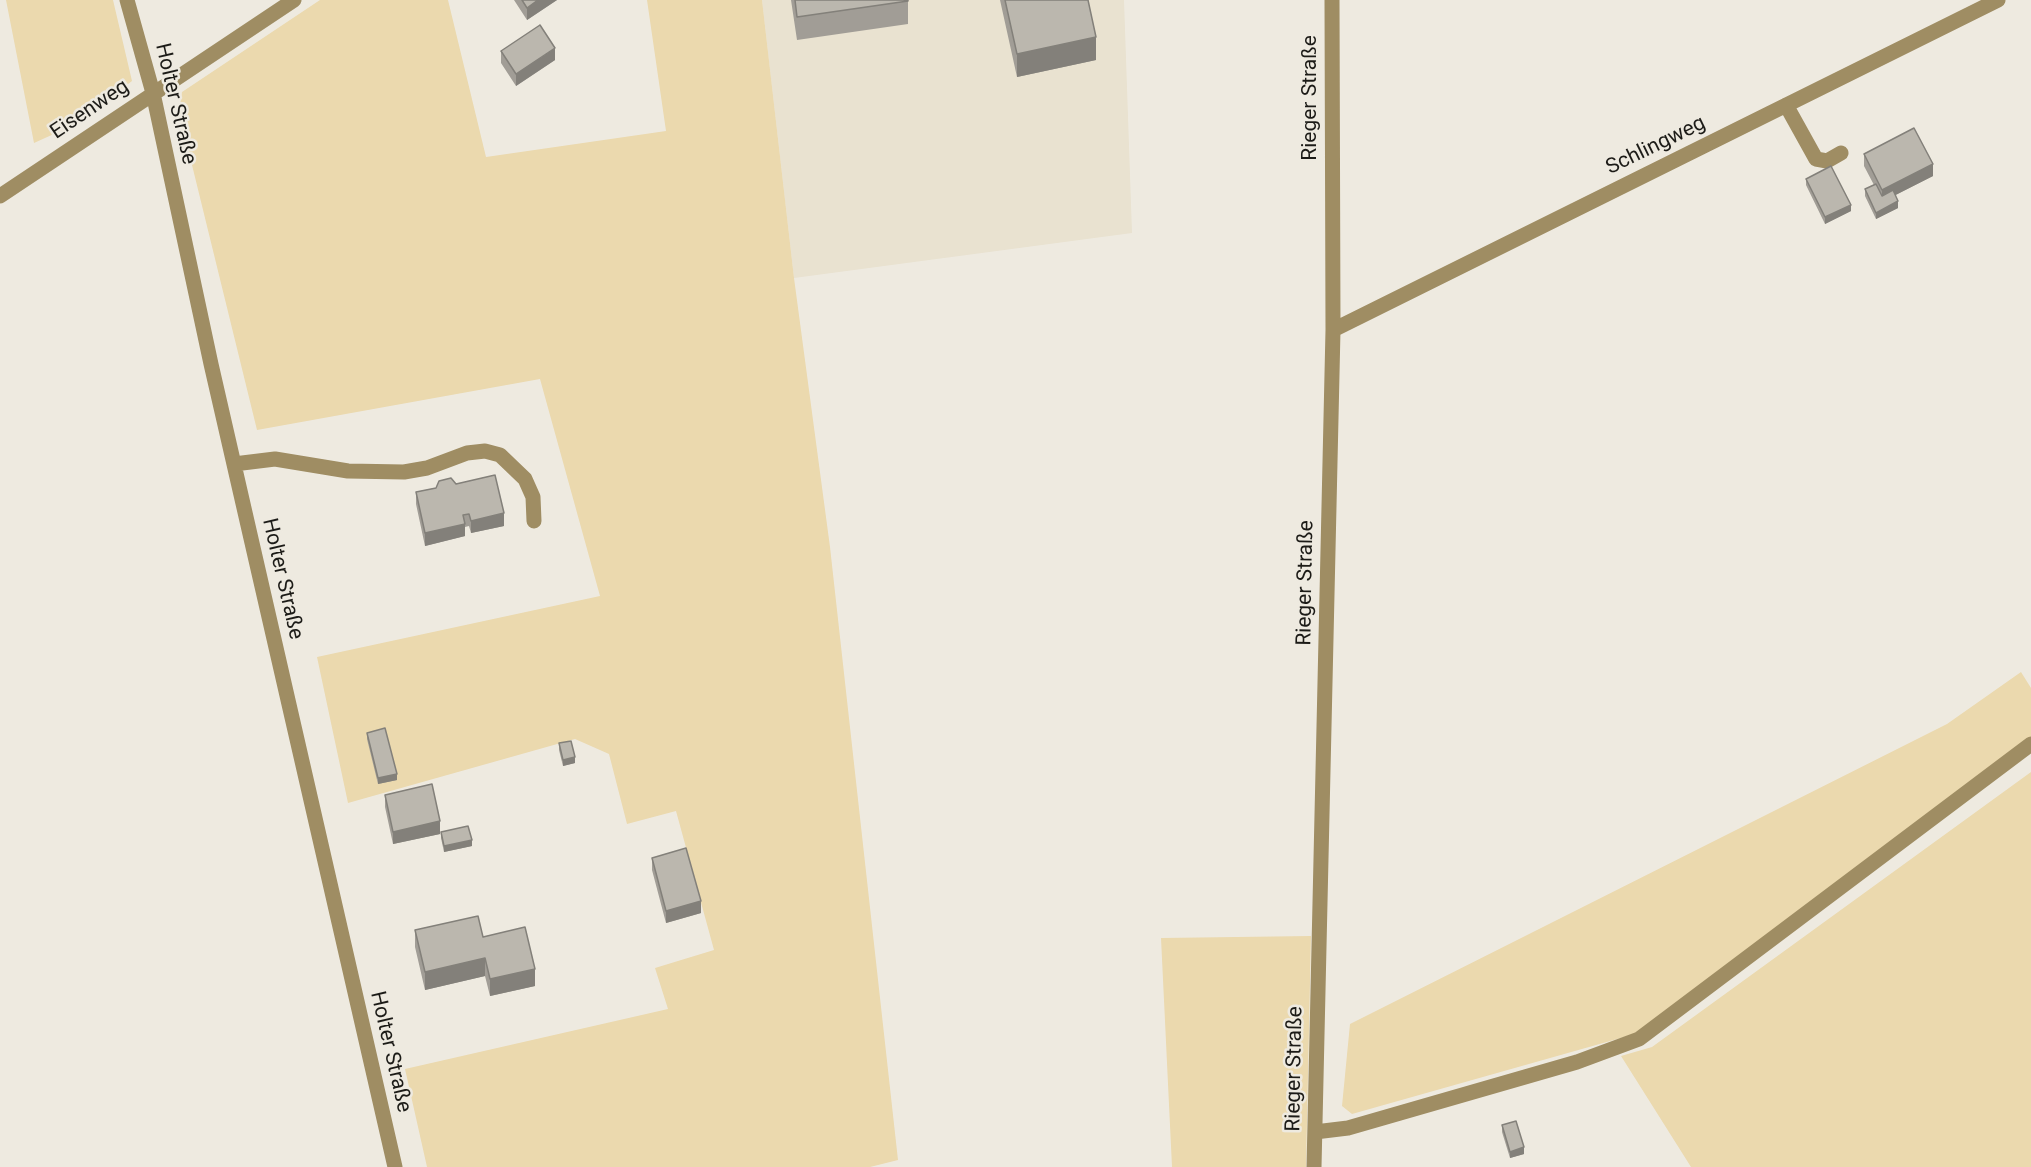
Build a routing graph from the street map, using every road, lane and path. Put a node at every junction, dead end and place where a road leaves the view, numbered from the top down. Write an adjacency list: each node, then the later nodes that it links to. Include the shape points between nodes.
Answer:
1 (127, 0): 5 (street, Holter Straße)
2 (294, 0): 5 (street, Eisenweg)
3 (1332, 0): 9 (street, Rieger Straße)
4 (1998, 0): 6 (street, Schlingweg)
5 (153, 93): 8 (street, Eisenweg); 10 (street, Holter Straße)
6 (1786, 105): 7 (street, via 1816,159 1827,161); 9 (street, Schlingweg)
7 (1841, 153)
8 (0, 196)
9 (1333, 330): 13 (street, Rieger Straße)
10 (234, 464): 11 (street, via 276,459 348,471 404,472 485,451 500,455 525,479 532,497); 14 (street, Holter Straße)
11 (534, 521)
12 (2031, 744): 13 (street, via 1639,1039 1577,1062 1348,1128)
13 (1315, 1132): 15 (street, Rieger Straße)
14 (395, 1167)
15 (1314, 1167)

